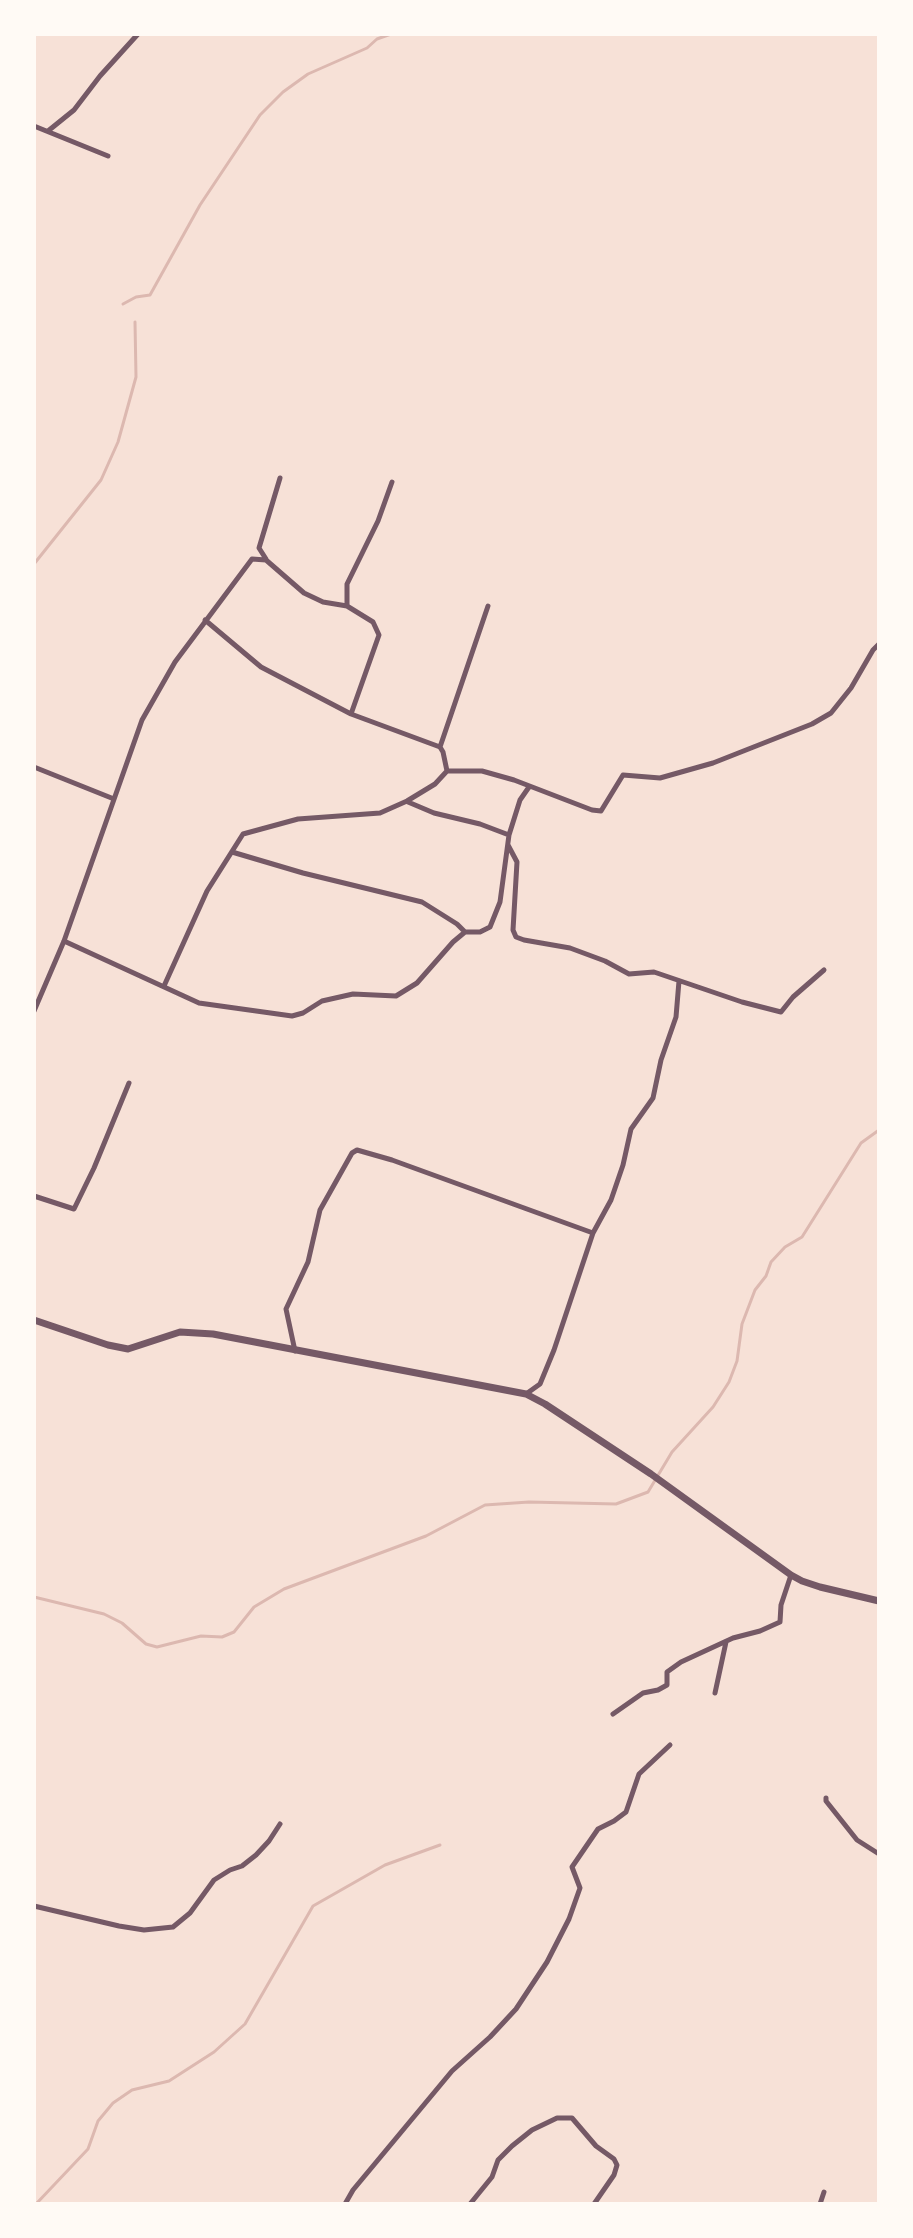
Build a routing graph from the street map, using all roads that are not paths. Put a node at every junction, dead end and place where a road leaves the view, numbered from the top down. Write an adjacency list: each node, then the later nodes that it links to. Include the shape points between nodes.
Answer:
1 (138, 34): 3 (street, via 74,110)
2 (34, 126): 3 (street)
3 (48, 131): 4 (street)
4 (108, 156)
5 (280, 478): 7 (street)
6 (392, 482): 10 (street, via 347,584)
7 (259, 548): 8 (street); 9 (street)
8 (252, 559): 9 (street); 12 (street)
9 (266, 560): 10 (street, via 304,593)
10 (347, 606): 14 (street, via 373,622 379,635)
11 (488, 606): 15 (street)
12 (205, 620): 14 (street, via 261,667); 19 (street, via 142,720)
13 (879, 644): 18 (street, via 831,713 713,763 660,778 623,775 601,811)
14 (351, 714): 15 (street)
15 (440, 747): 17 (street)
16 (34, 767): 19 (street)
17 (447, 771): 18 (street, via 482,771); 20 (street)
18 (529, 787): 21 (street)
19 (114, 799): 25 (street)
20 (407, 801): 21 (street); 23 (street, via 380,813 298,819 243,834)
21 (509, 835): 22 (street)
22 (508, 845): 24 (street, via 500,902 490,927); 27 (street, via 517,862 516,937 570,948 629,974 654,972)
23 (232, 852): 24 (street, via 422,902); 28 (street, via 207,891)
24 (465, 932): 28 (street, via 417,983 396,996 353,994 292,1016 199,1003)
25 (64, 941): 28 (street); 29 (street)
26 (824, 970): 27 (street, via 781,1012)
27 (679, 981): 32 (street, via 676,1017 653,1098 631,1129 611,1200)
28 (164, 986)
29 (34, 1011)
30 (129, 1083): 31 (street, via 74,1209)
31 (34, 1196)
32 (593, 1233): 34 (street, via 357,1150 320,1210 308,1262 286,1309); 35 (street, via 540,1384)
33 (34, 1320): 34 (street, via 128,1349 180,1332)
34 (295, 1351): 35 (street)
35 (526, 1394): 36 (street, via 651,1474)
36 (791, 1575): 37 (street); 38 (street, via 780,1622)
37 (879, 1601)
38 (726, 1641): 39 (street); 40 (street, via 681,1662 667,1672 667,1685 643,1693)
39 (715, 1693)
40 (613, 1714)
41 (670, 1745): 47 (street, via 639,1774 626,1812 598,1829 572,1867 580,1888 569,1919 516,2009 452,2071)
42 (826, 1798): 44 (street, via 857,1840)
43 (280, 1824): 45 (street, via 256,1855 214,1880 173,1927 144,1930)
44 (879, 1854)
45 (34, 1906)
46 (824, 2192): 50 (street)
47 (345, 2204)
48 (470, 2204): 49 (street, via 512,2146 557,2118 572,2118 617,2165)
49 (594, 2204)
50 (820, 2204)

